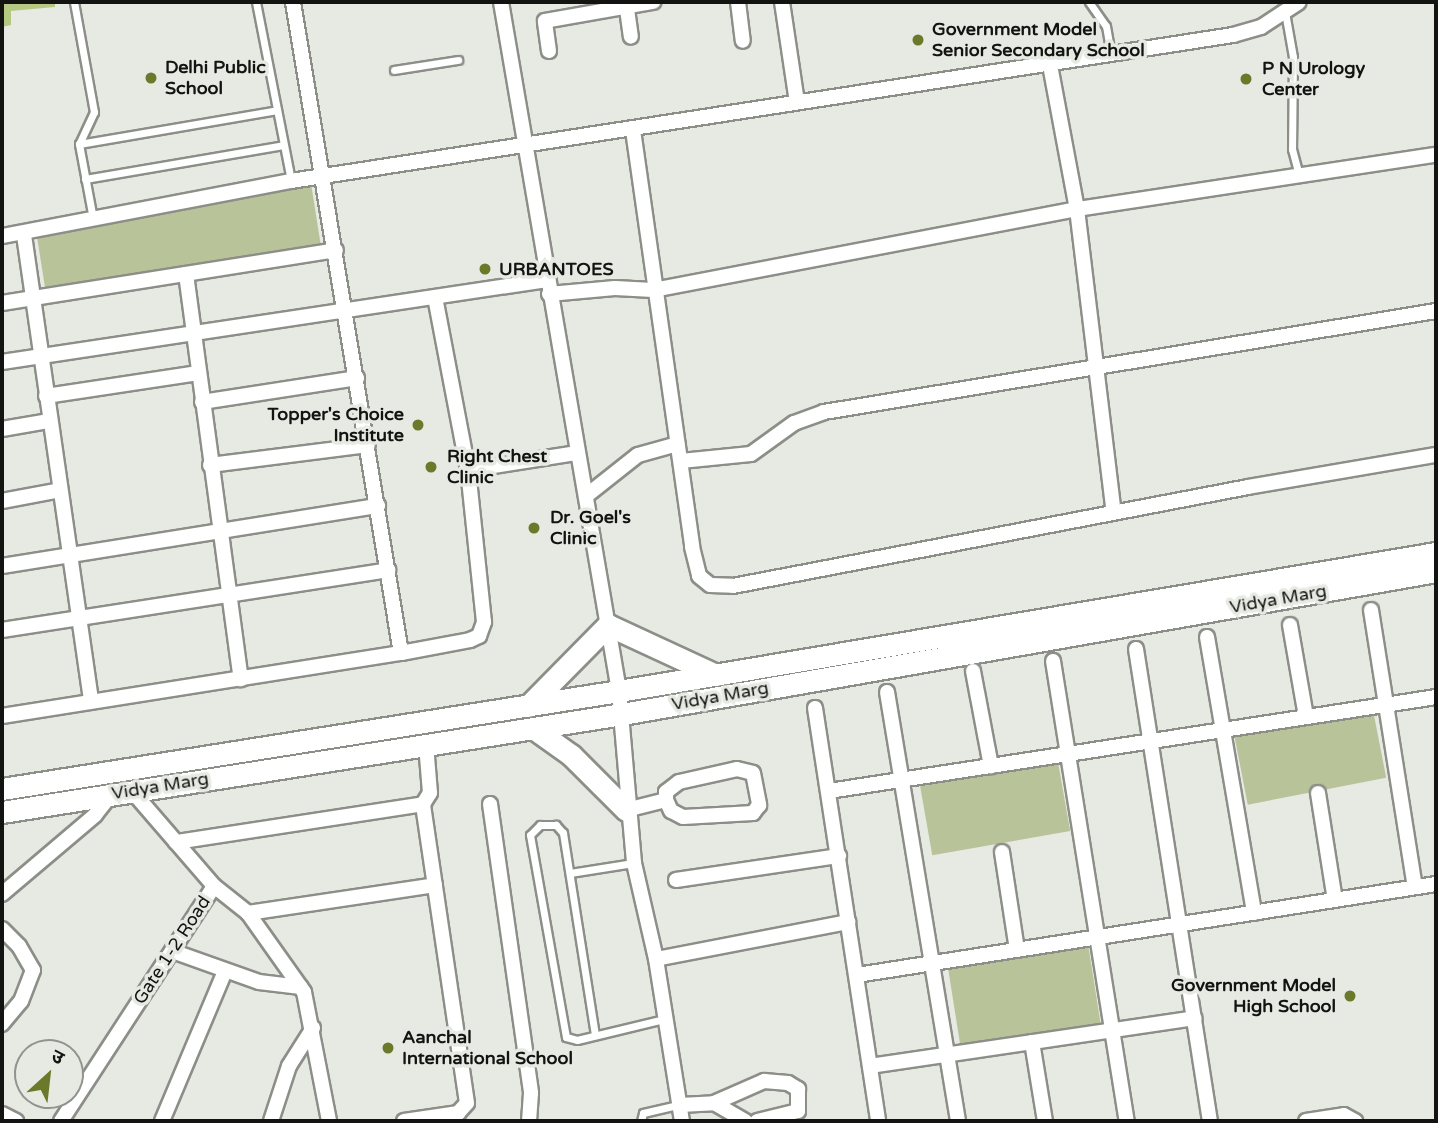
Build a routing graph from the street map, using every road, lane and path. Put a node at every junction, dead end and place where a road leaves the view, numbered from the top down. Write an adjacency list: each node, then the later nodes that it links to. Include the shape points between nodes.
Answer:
1 (74, 2): 23 (lane, via 94,112)
2 (256, 2): 20 (lane)
3 (293, 2): 26 (street)
4 (501, 2): 22 (street)
5 (653, 2): 10 (street)
6 (738, 2): 13 (street)
7 (782, 2): 19 (street)
8 (1089, 2): 15 (lane, via 1105,26)
9 (1299, 2): 11 (street)
10 (627, 4): 12 (street); 14 (street, via 545,21)
11 (1285, 12): 15 (street, via 1261,27 1233,35); 27 (lane, via 1293,57 1292,149)
12 (631, 37)
13 (743, 41)
14 (549, 51)
15 (1111, 55): 17 (street)
16 (458, 60): 18 (lane)
17 (1050, 65): 19 (street); 30 (street)
18 (394, 69)
19 (797, 102): 21 (street)
20 (277, 110): 23 (lane); 24 (lane)
21 (633, 130): 22 (street); 37 (street)
22 (526, 143): 26 (street); 36 (street)
23 (79, 144): 28 (lane)
24 (283, 145): 28 (lane); 29 (lane)
25 (1436, 155): 27 (street)
26 (323, 175): 29 (street); 34 (street)
27 (1299, 176): 30 (street)
28 (85, 179): 31 (lane)
29 (290, 181): 31 (street)
30 (1077, 209): 37 (street); 46 (street)
31 (93, 221): 32 (street)
32 (24, 235): 33 (street); 39 (street)
33 (2, 236)
34 (336, 250): 35 (street); 41 (street)
35 (186, 274): 39 (street); 43 (street)
36 (547, 287): 37 (street); 38 (street); 55 (street)
37 (653, 289): 53 (street)
38 (435, 297): 41 (street); 59 (street)
39 (31, 298): 40 (street); 44 (street)
40 (2, 303)
41 (346, 310): 43 (street); 48 (street)
42 (1436, 312): 46 (street)
43 (193, 330): 44 (street); 47 (street)
44 (40, 357): 45 (street); 49 (street)
45 (2, 362)
46 (1099, 370): 57 (street, via 824,412 794,423 751,454); 64 (street)
47 (198, 373): 49 (street); 50 (street)
48 (357, 378): 50 (street); 54 (street)
49 (46, 396): 51 (street)
50 (202, 402): 58 (street)
51 (49, 421): 52 (street); 60 (street)
52 (2, 429)
53 (678, 444): 57 (street); 61 (street, via 638,455)
54 (368, 445): 58 (street); 63 (street)
55 (576, 453): 59 (street); 61 (street)
56 (1436, 455): 64 (street)
57 (681, 461): 64 (street, via 695,567 703,581 722,587)
58 (211, 465): 65 (street)
59 (468, 470): 79 (street, via 484,601 483,630 470,640)
60 (60, 490): 62 (street); 67 (street)
61 (586, 496): 74 (street)
62 (2, 501)
63 (378, 506): 65 (street); 69 (street)
64 (1114, 513)
65 (221, 531): 67 (street); 71 (street)
66 (1436, 553): 82 (main road, Vidya Marg)
67 (69, 558): 68 (street); 73 (street)
68 (2, 566)
69 (388, 570): 71 (street); 79 (street)
70 (1436, 571): 91 (main road, Vidya Marg)
71 (230, 595): 73 (street); 83 (street)
72 (1371, 610): 88 (street)
73 (80, 618): 76 (street); 87 (street)
74 (608, 625): 82 (main road); 84 (street); 89 (main road)
75 (1290, 625): 93 (street)
76 (2, 630)
77 (1207, 637): 95 (street)
78 (1136, 649): 96 (street)
79 (401, 653): 83 (street)
80 (1053, 661): 98 (street)
81 (973, 671): 99 (street)
82 (716, 675): 84 (main road, Vidya Marg)
83 (241, 679): 87 (street)
84 (620, 691): 89 (main road, Vidya Marg); 91 (street)
85 (887, 692): 100 (street)
86 (1436, 696): 88 (street)
87 (91, 700): 92 (street)
88 (1387, 705): 93 (street); 119 (street)
89 (528, 706): 101 (main road, Vidya Marg)
90 (815, 708): 102 (street)
91 (622, 714): 94 (main road, Vidya Marg); 108 (street)
92 (2, 716)
93 (1306, 717): 95 (street)
94 (533, 727): 97 (main road, Vidya Marg); 108 (main road, via 571,755)
95 (1224, 730): 96 (street); 123 (street)
96 (1152, 741): 98 (street); 125 (street)
97 (426, 744): 103 (main road, Vidya Marg); 106 (street, via 430,793)
98 (1069, 754): 99 (street); 127 (street)
99 (991, 766): 100 (street)
100 (903, 778): 102 (street); 131 (street)
101 (2, 789)
102 (829, 791): 112 (street)
103 (122, 792): 109 (main road, Vidya Marg); 110 (street, Gate 1-2 Road); 120 (street)
104 (1318, 793): 121 (street)
105 (666, 800): 105 (street, via 666,792 679,782 748,768 759,805 753,813 683,817 671,811); 108 (street)
106 (423, 804): 110 (street); 117 (street)
107 (490, 804): 153 (street, via 531,1093)
108 (626, 810): 113 (street)
109 (2, 812)
110 (176, 842): 118 (street, Gate 1-2 Road)
111 (1002, 852): 128 (street)
112 (839, 856): 115 (street); 124 (street)
113 (634, 863): 114 (lane); 130 (street)
114 (570, 873): 140 (lane); 140 (lane, via 561,829 549,824 532,830 562,1030 572,1040)
115 (677, 880)
116 (1436, 884): 119 (street)
117 (435, 885): 122 (street); 152 (street, via 467,1103 458,1112)
118 (214, 886): 122 (street); 129 (street, Gate 1-2 Road)
119 (1415, 887): 121 (street)
120 (2, 894)
121 (1335, 900): 123 (street)
122 (248, 913): 134 (street)
123 (1254, 913): 125 (street)
124 (848, 922): 130 (street); 133 (street)
125 (1177, 925): 127 (street); 135 (street)
126 (2, 929): 137 (street, via 33,970 21,1001)
127 (1098, 937): 128 (street); 139 (street)
128 (1017, 950): 131 (street)
129 (172, 951): 132 (street); 148 (street, Gate 1-2 Road)
130 (656, 958): 136 (street)
131 (933, 963): 133 (street); 142 (street)
132 (225, 971): 134 (street, via 259,982); 149 (street)
133 (857, 975): 143 (street)
134 (301, 987): 138 (street)
135 (1195, 1018): 139 (street); 162 (street)
136 (664, 1019): 140 (lane); 145 (street)
137 (2, 1024)
138 (313, 1028): 150 (street, via 289,1066); 151 (street)
139 (1113, 1030): 141 (street); 161 (street)
140 (595, 1035)
141 (1032, 1042): 142 (street); 160 (street)
142 (948, 1054): 143 (street); 159 (street)
143 (870, 1066): 158 (street)
144 (714, 1103): 145 (street); 156 (street); 157 (street, via 753,1083 778,1081 798,1089 799,1111)
145 (680, 1105): 154 (lane, via 643,1113); 155 (street)
146 (2, 1114): 147 (street)
147 (16, 1121)
148 (61, 1121)
149 (162, 1121)
150 (271, 1121)
151 (329, 1121)
152 (404, 1121)
153 (528, 1121)
154 (641, 1121)
155 (682, 1121)
156 (745, 1121)
157 (757, 1121)
158 (878, 1121)
159 (958, 1121)
160 (1045, 1121)
161 (1127, 1121)
162 (1210, 1121)
163 (1306, 1121): 164 (street, via 1344,1115)
164 (1355, 1121)

